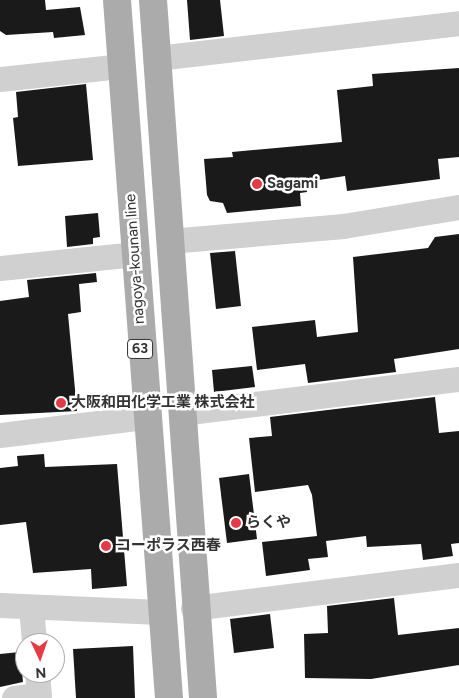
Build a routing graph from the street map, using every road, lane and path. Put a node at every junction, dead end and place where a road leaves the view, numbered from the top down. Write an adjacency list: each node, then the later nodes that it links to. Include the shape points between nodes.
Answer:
1 (117, 0): 5 (main road, nagoya-kounan line / 63)
2 (153, 0): 4 (main road, 63)
3 (459, 23): 4 (street)
4 (157, 58): 8 (main road, 63)
5 (122, 66): 6 (street); 9 (main road, nagoya-kounan line / 63)
6 (0, 79)
7 (459, 206): 8 (street, via 342,226)
8 (169, 240): 12 (main road, 63)
9 (134, 254): 10 (street); 13 (main road, nagoya-kounan line / 63)
10 (0, 268)
11 (459, 379): 12 (street)
12 (181, 414): 18 (main road, 63)
13 (144, 417): 14 (street); 19 (main road, nagoya-kounan line / 63)
14 (0, 435)
15 (459, 576): 18 (street)
16 (0, 605): 17 (street)
17 (31, 607): 19 (street); 20 (street)
18 (194, 608): 24 (main road, 63)
19 (160, 612): 23 (main road, nagoya-kounan line / 63)
20 (33, 633)
21 (38, 683): 22 (street, via 39,695)
22 (14, 698)
23 (169, 698)
24 (203, 698)

